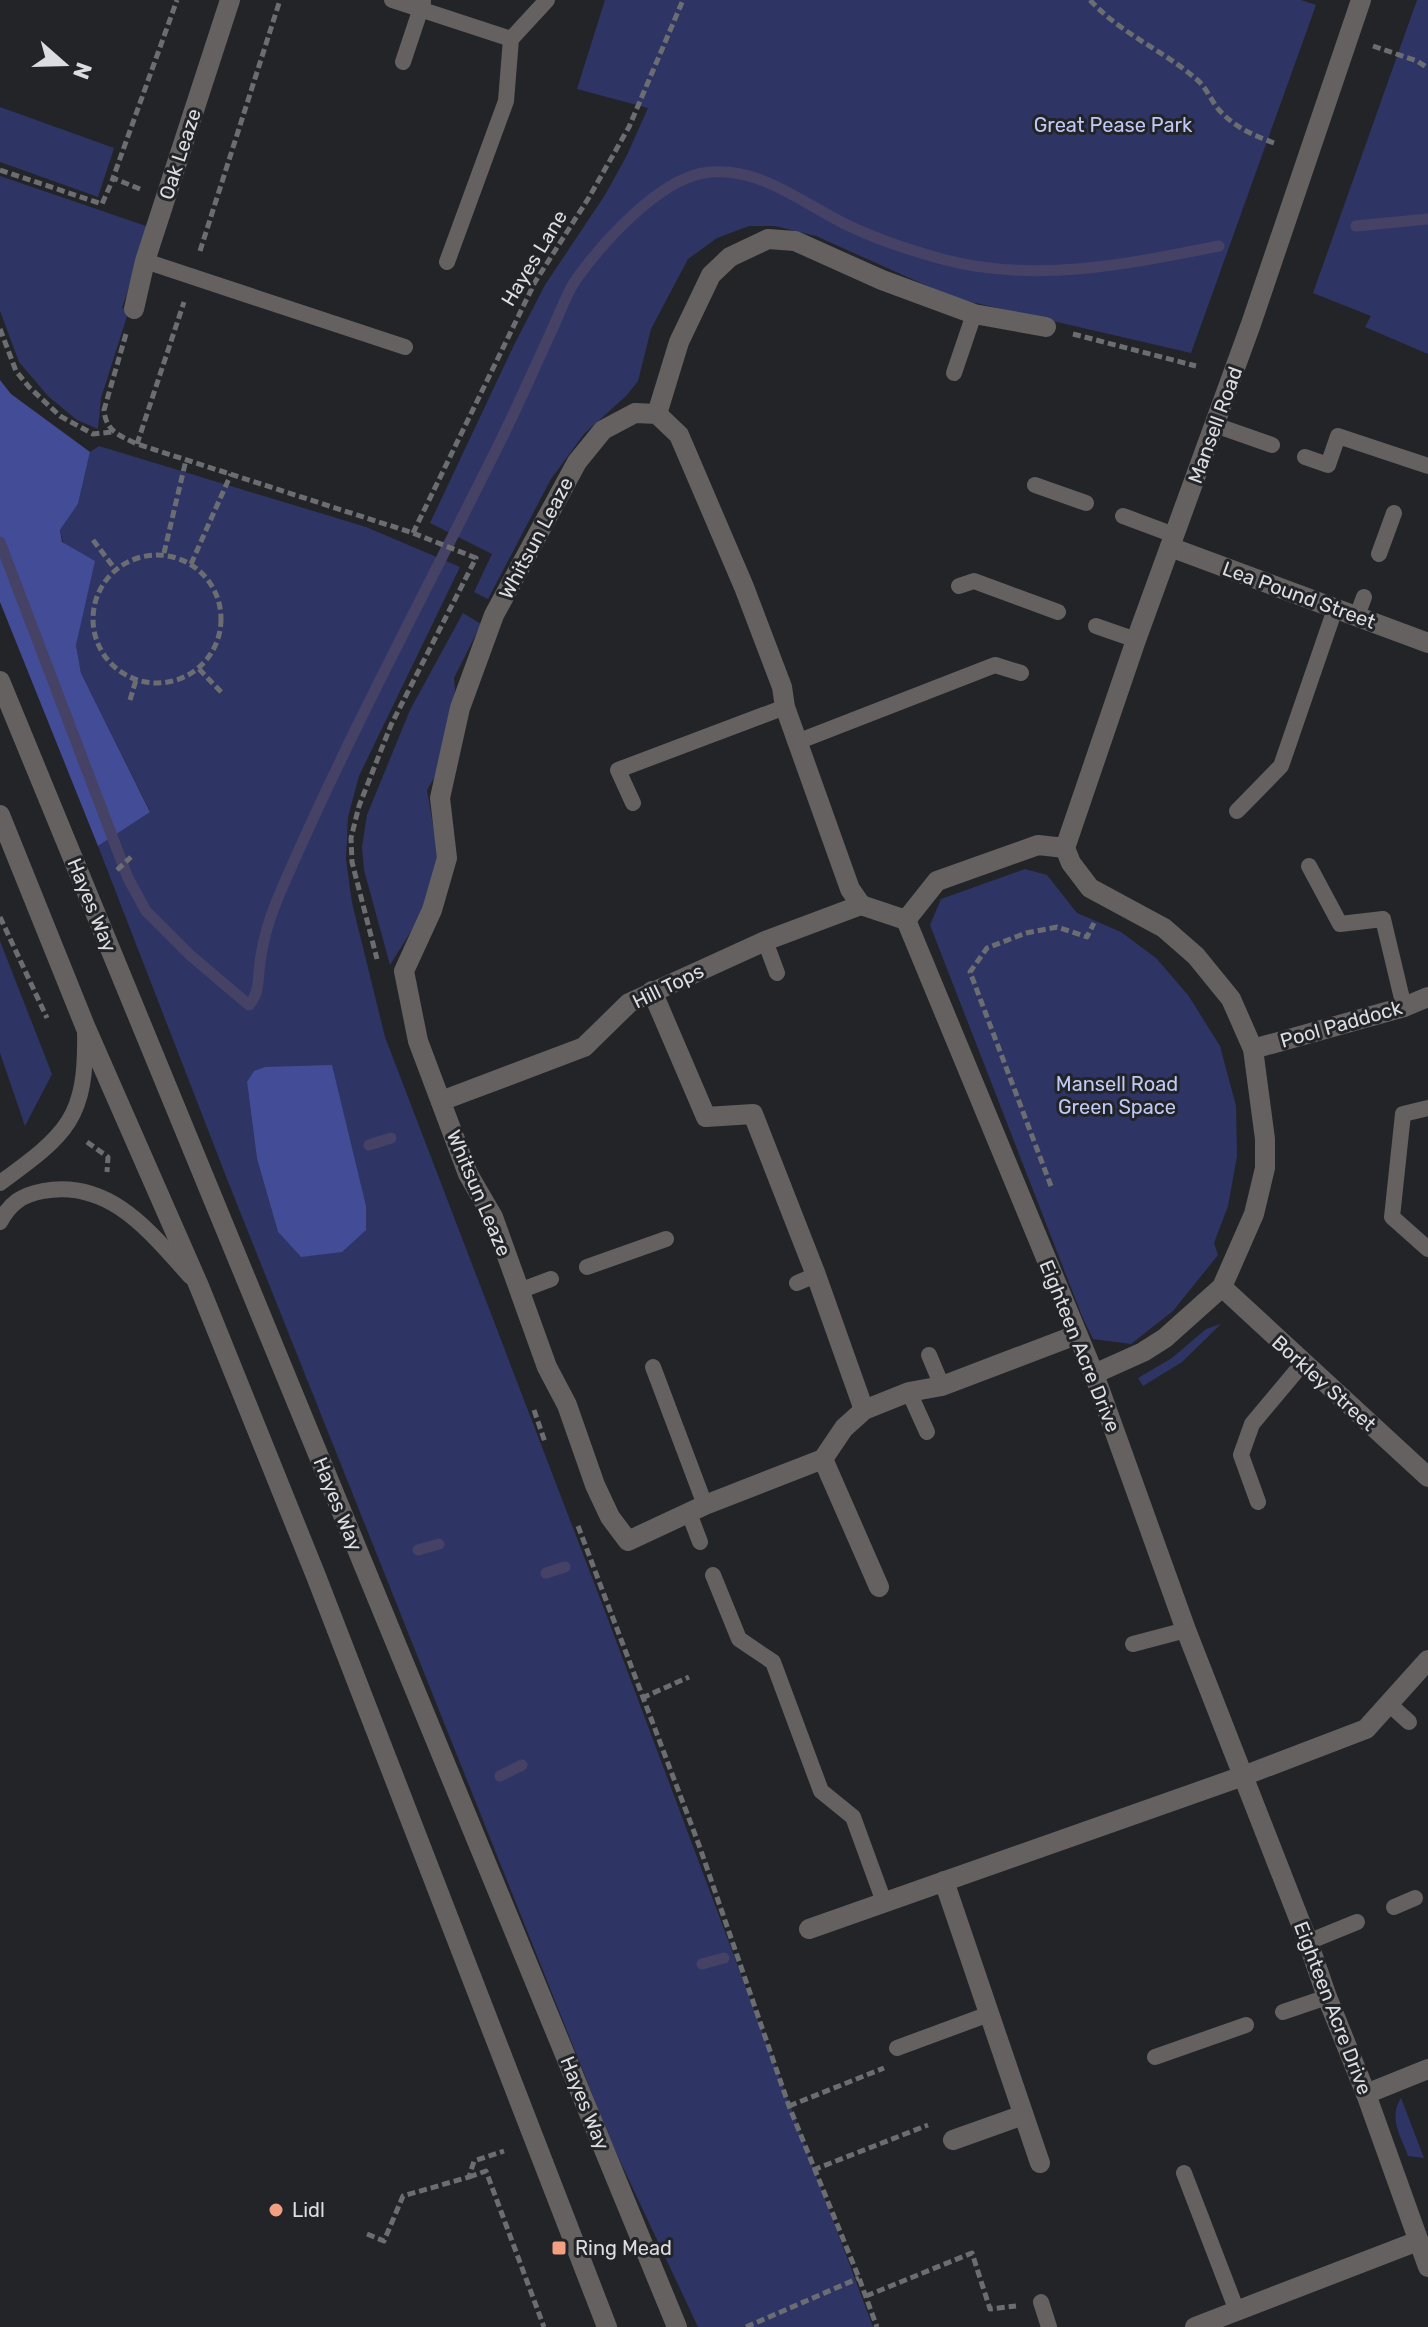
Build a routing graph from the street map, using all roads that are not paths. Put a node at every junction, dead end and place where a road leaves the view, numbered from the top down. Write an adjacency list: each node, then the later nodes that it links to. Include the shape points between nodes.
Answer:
1 (230, 0): 8 (street, Oak Leaze)
2 (392, 0): 5 (lane)
3 (547, 0): 6 (lane)
4 (1361, 0): 16 (street, Mansell Road)
5 (422, 5): 6 (lane); 7 (lane)
6 (511, 39): 9 (lane, via 506,101)
7 (403, 62)
8 (145, 261): 10 (street, Oak Leaze); 13 (lane)
9 (447, 262)
10 (134, 309)
11 (974, 314): 12 (street); 14 (lane); 15 (street, via 795,241 768,239 730,257 711,275 679,342)
12 (1046, 327)
13 (405, 347)
14 (954, 373)
15 (657, 414): 34 (street, via 679,435 703,487); 50 (street, Whitsun Leaze, via 635,413 603,430 577,462 494,615 460,708 440,798 447,858 432,910 404,971 418,1041)
16 (1215, 425): 17 (lane); 24 (street, Mansell Road)
17 (1272, 445)
18 (1305, 457): 19 (lane, via 1328,465 1338,436)
19 (1428, 466)
20 (1035, 485): 21 (lane)
21 (1086, 503)
22 (1394, 513): 25 (lane)
23 (1123, 516): 24 (lane)
24 (1172, 541): 27 (street, Lea Pound Street); 30 (street, Mansell Road)
25 (1379, 554)
26 (959, 586): 28 (lane, via 974,581)
27 (1335, 609): 31 (street, Lea Pound Street, via 1360,606); 37 (lane, via 1281,766)
28 (1058, 612)
29 (1096, 626): 30 (lane)
30 (1136, 640): 39 (street, Mansell Road)
31 (1428, 643)
32 (1021, 673): 35 (lane, via 995,665)
33 (0, 681): 110 (street, Hayes Way)
34 (785, 707): 35 (street); 36 (lane, via 618,770)
35 (797, 742): 41 (street, via 850,889)
36 (633, 803)
37 (1237, 811)
38 (0, 815): 48 (street)
39 (1065, 848): 42 (street, via 1038,845 937,881); 49 (street, via 1090,888 1164,928 1196,956 1231,999)
40 (1309, 866): 47 (lane, via 1340,924 1383,919)
41 (861, 905): 42 (street); 43 (street, Hill Tops)
42 (906, 920): 64 (street, Eighteen Acre Drive)
43 (765, 941): 44 (lane); 45 (street, Hill Tops)
44 (777, 973)
45 (652, 991): 50 (street, Hill Tops, via 629,1003 584,1047); 58 (street, via 706,1117 753,1114)
46 (1428, 997): 47 (street, Pool Paddock)
47 (1404, 1007): 49 (street, Pool Paddock)
48 (85, 1026): 52 (lane, via 83,1088 66,1129); 61 (street)
49 (1253, 1049): 62 (street, via 1265,1168 1254,1214)
50 (441, 1101): 63 (street, Whitsun Leaze, via 468,1174 493,1217)
51 (1428, 1108): 56 (lane, via 1403,1114 1392,1217)
52 (0, 1182): 53 (lane)
53 (10, 1206): 54 (lane); 61 (lane, via 23,1196 49,1190 97,1195 132,1215)
54 (0, 1222)
55 (666, 1239): 57 (lane)
56 (1428, 1249)
57 (587, 1267)
58 (816, 1275): 60 (lane); 71 (street)
59 (551, 1279): 63 (lane)
60 (797, 1283)
61 (199, 1286): 109 (street)
62 (1222, 1287): 66 (street, Borkley Street); 68 (street, via 1165,1338)
63 (519, 1291): 76 (street, Whitsun Leaze, via 595,1485 628,1541)
64 (1076, 1335): 68 (street, Eighteen Acre Drive); 69 (street)
65 (929, 1355): 69 (lane)
66 (1303, 1363): 74 (street, Borkley Street); 75 (lane, via 1252,1424 1241,1455)
67 (653, 1367): 76 (lane)
68 (1094, 1374): 80 (street, Eighteen Acre Drive)
69 (942, 1386): 70 (street)
70 (909, 1392): 71 (street); 72 (lane)
71 (864, 1410): 73 (street)
72 (927, 1432)
73 (823, 1459): 76 (street, Whitsun Leaze); 79 (street)
74 (1428, 1477)
75 (1258, 1502)
76 (697, 1509): 77 (lane)
77 (700, 1542)
78 (713, 1575): 88 (lane, via 739,1639 773,1662 821,1791 853,1817)
79 (879, 1587)
80 (1186, 1630): 81 (lane); 85 (street, Eighteen Acre Drive)
81 (1133, 1644)
82 (1428, 1660): 83 (street)
83 (1389, 1704): 84 (lane); 85 (street, via 1366,1729)
84 (1409, 1722)
85 (1243, 1776): 86 (street); 92 (street, Eighteen Acre Drive)
86 (944, 1881): 88 (street); 95 (street)
87 (1415, 1898): 89 (lane)
88 (884, 1902): 91 (street)
89 (1394, 1907)
90 (1357, 1922): 92 (lane)
91 (809, 1929)
92 (1308, 1942): 93 (street, Eighteen Acre Drive)
93 (1327, 1997): 94 (lane); 100 (street, Eighteen Acre Drive)
94 (1283, 2012)
95 (989, 2014): 97 (lane); 101 (street)
96 (1246, 2025): 98 (lane)
97 (897, 2048)
98 (1155, 2057)
99 (1428, 2069): 100 (street)
100 (1366, 2094): 105 (street, Eighteen Acre Drive)
101 (1023, 2115): 102 (street); 103 (street)
102 (953, 2140)
103 (1040, 2163)
104 (1184, 2173): 108 (lane)
105 (1418, 2241): 106 (street, Eighteen Acre Drive); 108 (street)
106 (1428, 2267)
107 (1041, 2302): 111 (lane)
108 (1237, 2311): 112 (street)
109 (607, 2327)
110 (677, 2327)
111 (1049, 2327)
112 (1195, 2327)

